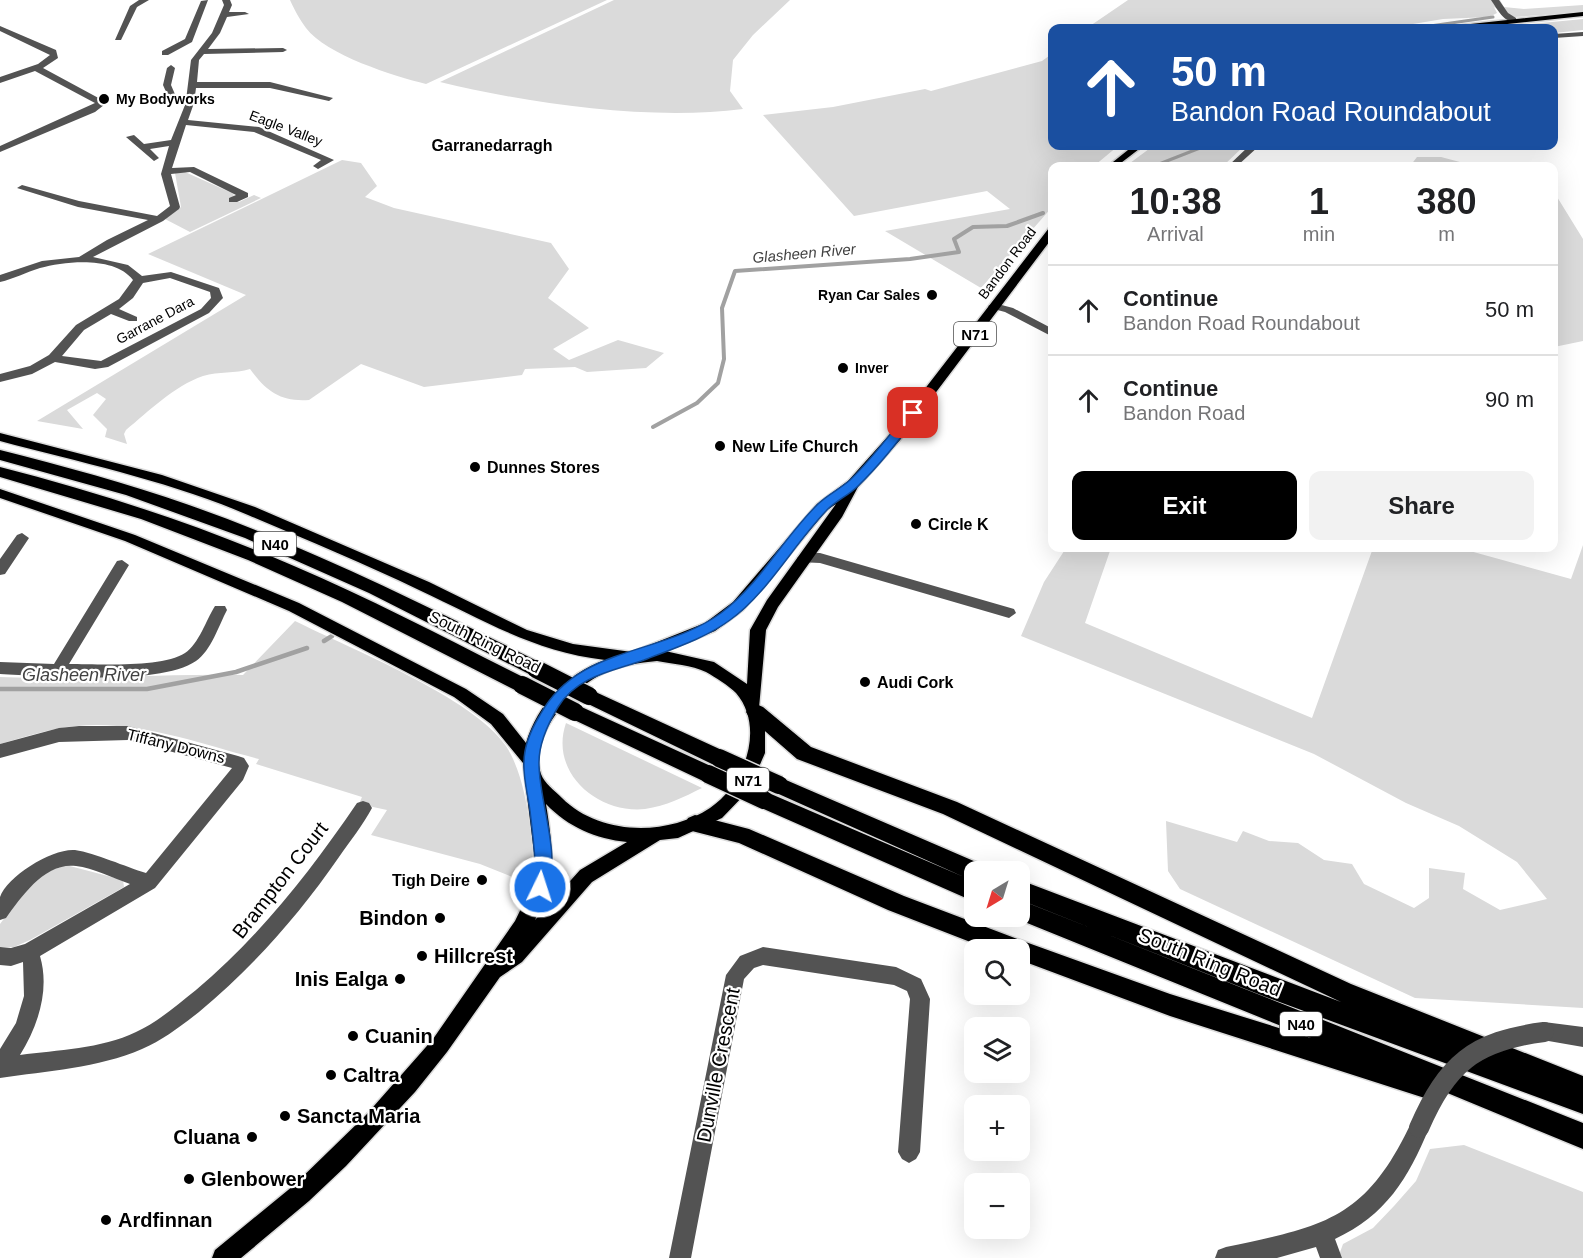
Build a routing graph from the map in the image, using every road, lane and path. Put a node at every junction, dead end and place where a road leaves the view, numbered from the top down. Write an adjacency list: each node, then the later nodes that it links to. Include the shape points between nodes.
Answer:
1 (145, 0): 12 (street, via 134,6)
2 (1495, 0): 6 (street)
3 (216, 4): 5 (street); 15 (street, via 189,40)
4 (1583, 14): 6 (main road)
5 (225, 15): 7 (street, via 244,12); 14 (street)
6 (1513, 20): 8 (main road)
7 (250, 24)
8 (1482, 24)
9 (0, 28): 16 (street, via 55,54 52,60)
10 (1583, 34): 11 (street)
11 (1558, 36)
12 (118, 38)
13 (283, 50): 14 (street)
14 (201, 52): 19 (street, via 192,69)
15 (165, 53)
16 (36, 68): 18 (street); 26 (street, via 101,103 93,110)
17 (171, 68): 21 (street, via 167,85 174,101)
18 (0, 80)
19 (193, 86): 20 (street, Eagle Valley, via 270,85); 21 (street)
20 (329, 98)
21 (190, 103): 22 (street)
22 (184, 122): 24 (street); 32 (street, Eagle Valley, via 256,129 329,160)
23 (131, 137): 25 (street)
24 (173, 143): 25 (street); 33 (street)
25 (142, 147): 29 (street)
26 (0, 149)
27 (1133, 150): 30 (main road)
28 (1250, 150): 31 (street)
29 (154, 158)
30 (1117, 162)
31 (1236, 162)
32 (318, 166)
33 (166, 171): 35 (street, via 191,169 244,195); 36 (street, via 175,207)
34 (22, 188): 36 (street, via 78,204)
35 (233, 200)
36 (159, 219): 38 (street)
37 (1048, 236): 41 (main road, Bandon Road / N71)
38 (82, 260): 39 (street, via 48,263); 40 (street, via 125,266)
39 (0, 279)
40 (139, 280): 42 (street, Garrane Dara); 45 (street, Garrane Dara, via 171,275 215,291 217,298 205,311 104,364)
41 (994, 306): 44 (street); 50 (main road, Bandon Road / N71, via 940,380)
42 (112, 310): 43 (street, Garrane Dara); 45 (street, Garrane Dara, via 79,328)
43 (133, 319)
44 (1048, 331)
45 (53, 358): 46 (street, Garrane Dara)
46 (0, 378)
47 (0, 437): 58 (main road, N40, via 157,478 250,510 414,581 522,634 573,650)
48 (0, 455): 63 (highway, South Ring Road / N40, bridge, via 209,517 345,575 589,696)
49 (0, 472): 63 (highway, South Ring Road / N40, bridge, via 122,507 236,549 291,572 575,712)
50 (853, 484): 53 (main road, Bandon Road / N71); 58 (main road, Bandon Road / N71, via 822,507 726,617)
51 (0, 494): 64 (main road, via 130,538 294,607 460,693 497,719)
52 (22, 538): 55 (street)
53 (811, 555): 57 (street); 61 (main road, Bandon Road / N71, via 758,630)
54 (122, 565): 60 (street)
55 (0, 570)
56 (220, 610): 60 (street, via 193,656 186,660 133,670)
57 (1009, 614)
58 (634, 657): 61 (main road, N71, via 675,656 708,665 740,688); 64 (main road, N71, via 604,665 580,678 555,700 539,729)
59 (0, 668): 60 (street)
60 (58, 670)
61 (754, 709): 67 (main road, N71, via 760,745 749,777 729,802); 82 (highway, via 804,753 950,808 1343,992)
62 (0, 752): 70 (street, Tiffany Downs, via 79,732 128,733 238,762 241,766 237,775)
63 (713, 766): 65 (highway, South Ring Road / N40, bridge)
64 (533, 770): 68 (main road, N71, via 560,808 587,825 608,832); 79 (main road, via 543,865 540,887 532,910)
65 (772, 793): 69 (highway, South Ring Road / N40); 71 (highway, South Ring Road / N40)
66 (363, 808): 81 (street, Brampton Court, via 274,929 232,972 165,1026 116,1049)
67 (695, 824): 68 (main road, N71); 75 (highway, via 742,835 896,903)
68 (655, 835): 79 (main road, via 586,876 514,956)
69 (964, 868)
70 (149, 882): 73 (street, via 64,858 35,871 20,883); 76 (street, Tiffany Downs)
71 (964, 887)
72 (1030, 894): 83 (highway, South Ring Road / N40, via 1266,986)
73 (0, 912)
74 (1030, 914): 84 (highway, South Ring Road / N40)
75 (990, 939)
76 (29, 952): 78 (street, Tiffany Downs); 81 (street, via 35,970 32,1004 17,1041)
77 (1030, 954): 84 (highway, via 1170,1005)
78 (0, 956)
79 (490, 975): 87 (main road, via 418,1071 367,1129)
80 (1583, 1037): 86 (street, bridge, via 1544,1032 1508,1036 1470,1053 1438,1086 1401,1169 1380,1197)
81 (0, 1066)
82 (1583, 1088)
83 (1583, 1102)
84 (1583, 1136)
85 (909, 1152): 88 (street, Dunville Crescent, via 920,999 914,985 896,976 763,956 747,962 735,975)
86 (1322, 1235): 89 (street); 90 (street)
87 (231, 1255)
88 (680, 1258)
89 (1226, 1258)
90 (1331, 1258)

